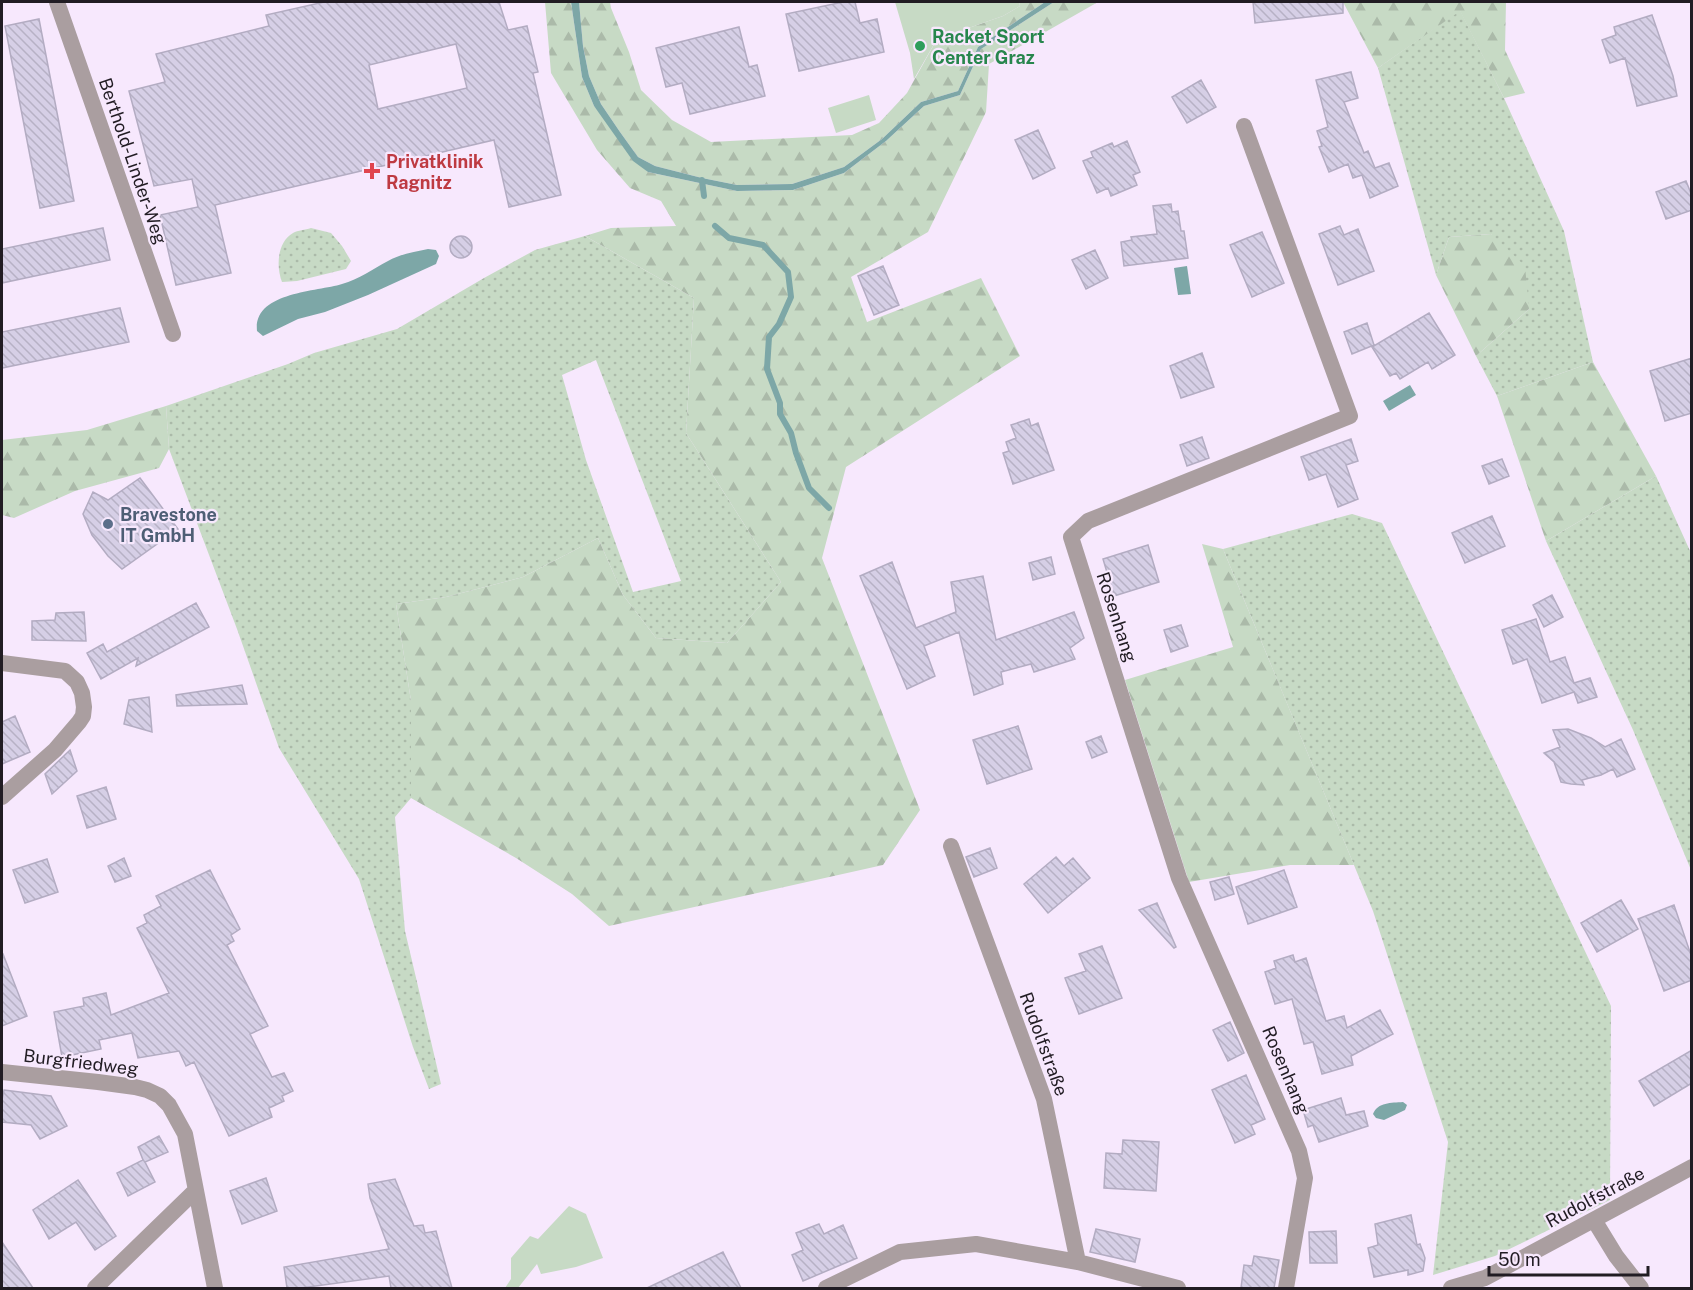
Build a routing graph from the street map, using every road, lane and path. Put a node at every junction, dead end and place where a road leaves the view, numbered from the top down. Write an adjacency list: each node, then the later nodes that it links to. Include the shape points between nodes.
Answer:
1 (57, 2): 3 (street, Berthold-Linder-Weg)
2 (1244, 126): 16 (street, Rosenhang, via 1350,416 1088,521 1071,537 1179,878 1299,1150 1305,1178)
3 (173, 334)
4 (2, 663): 5 (street, via 65,671 79,687 84,707 83,716 55,750)
5 (2, 797)
6 (951, 846): 11 (street, Rudolfstraße, via 1044,1100)
7 (2, 1072): 9 (street, Burgfriedweg, via 99,1082 160,1096 185,1134)
8 (1692, 1167): 10 (street, Rudolfstraße)
9 (196, 1190): 12 (street); 13 (street, Burgfriedweg)
10 (1594, 1220): 17 (street, Rudolfstraße, via 1485,1278); 18 (street)
11 (1078, 1262): 14 (street, via 976,1244 900,1252); 15 (street)
12 (95, 1288)
13 (215, 1288)
14 (826, 1288)
15 (1178, 1288)
16 (1286, 1288)
17 (1451, 1288)
18 (1641, 1288)

